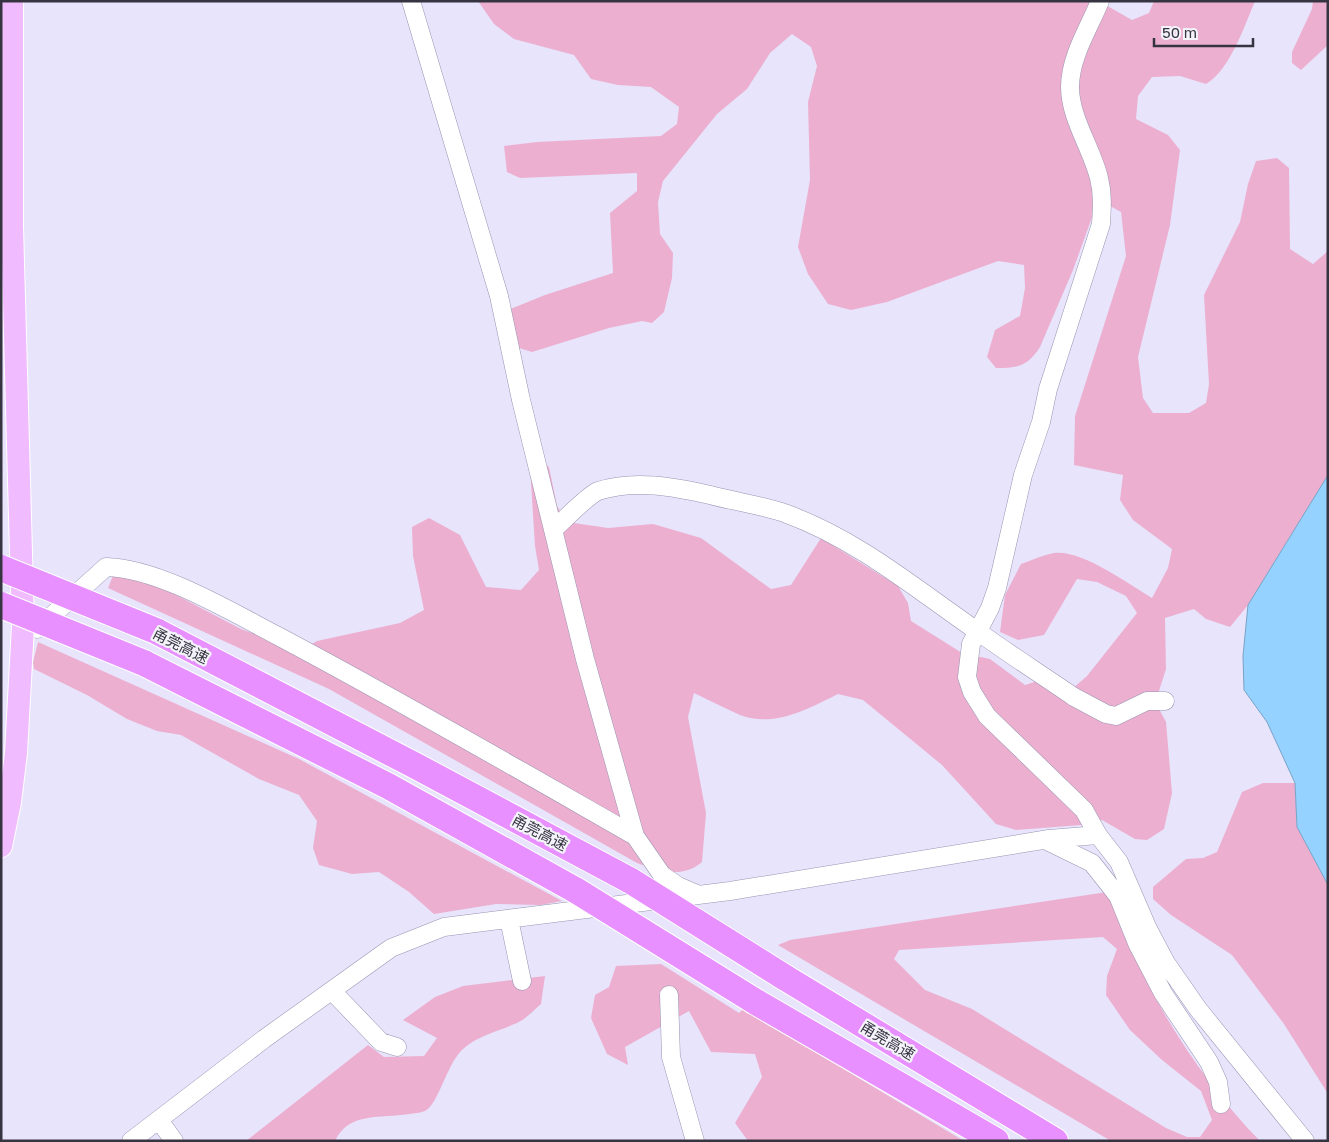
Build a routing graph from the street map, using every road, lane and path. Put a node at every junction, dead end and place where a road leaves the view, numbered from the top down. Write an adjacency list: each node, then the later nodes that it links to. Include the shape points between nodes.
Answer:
1 (12, 1): 8 (main road, via 12,226)
2 (411, 1): 4 (street, via 498,296)
3 (1100, 1): 7 (street, via 1073,62 1070,88 1099,178 1101,224 1023,476 990,608)
4 (553, 530): 7 (street, via 584,500 597,492 614,488 646,485 748,502 789,515 863,551); 12 (street)
5 (1, 568): 26 (highway, 甬莞高速, bridge, via 156,631 631,881)
6 (1, 605): 25 (highway, bridge, via 144,662 388,786 577,891 756,1002)
7 (978, 632): 9 (street, via 1074,697 1106,714 1116,716 1147,700); 11 (street, via 972,644 967,677 986,716 1084,810)
8 (23, 642): 10 (main road, via 16,753); 12 (street, via 106,567 145,575 195,593 347,672)
9 (1165, 701)
10 (3, 833)
11 (1098, 835): 13 (street); 27 (street, via 1119,862 1166,963)
12 (635, 836): 14 (street, via 662,875)
13 (1045, 840): 14 (street); 20 (street, via 1092,863 1118,896 1137,944 1163,993 1210,1062 1218,1082)
14 (700, 895): 15 (street)
15 (508, 919): 16 (street); 17 (street, via 444,927 391,948)
16 (522, 980)
17 (332, 990): 19 (street, via 381,1042); 21 (street)
18 (669, 995): 24 (street, via 671,1057)
19 (397, 1047)
20 (1221, 1104)
21 (158, 1120): 22 (street); 23 (street)
22 (131, 1141)
23 (174, 1141)
24 (695, 1141)
25 (996, 1141)
26 (1056, 1141)
27 (1305, 1141)

